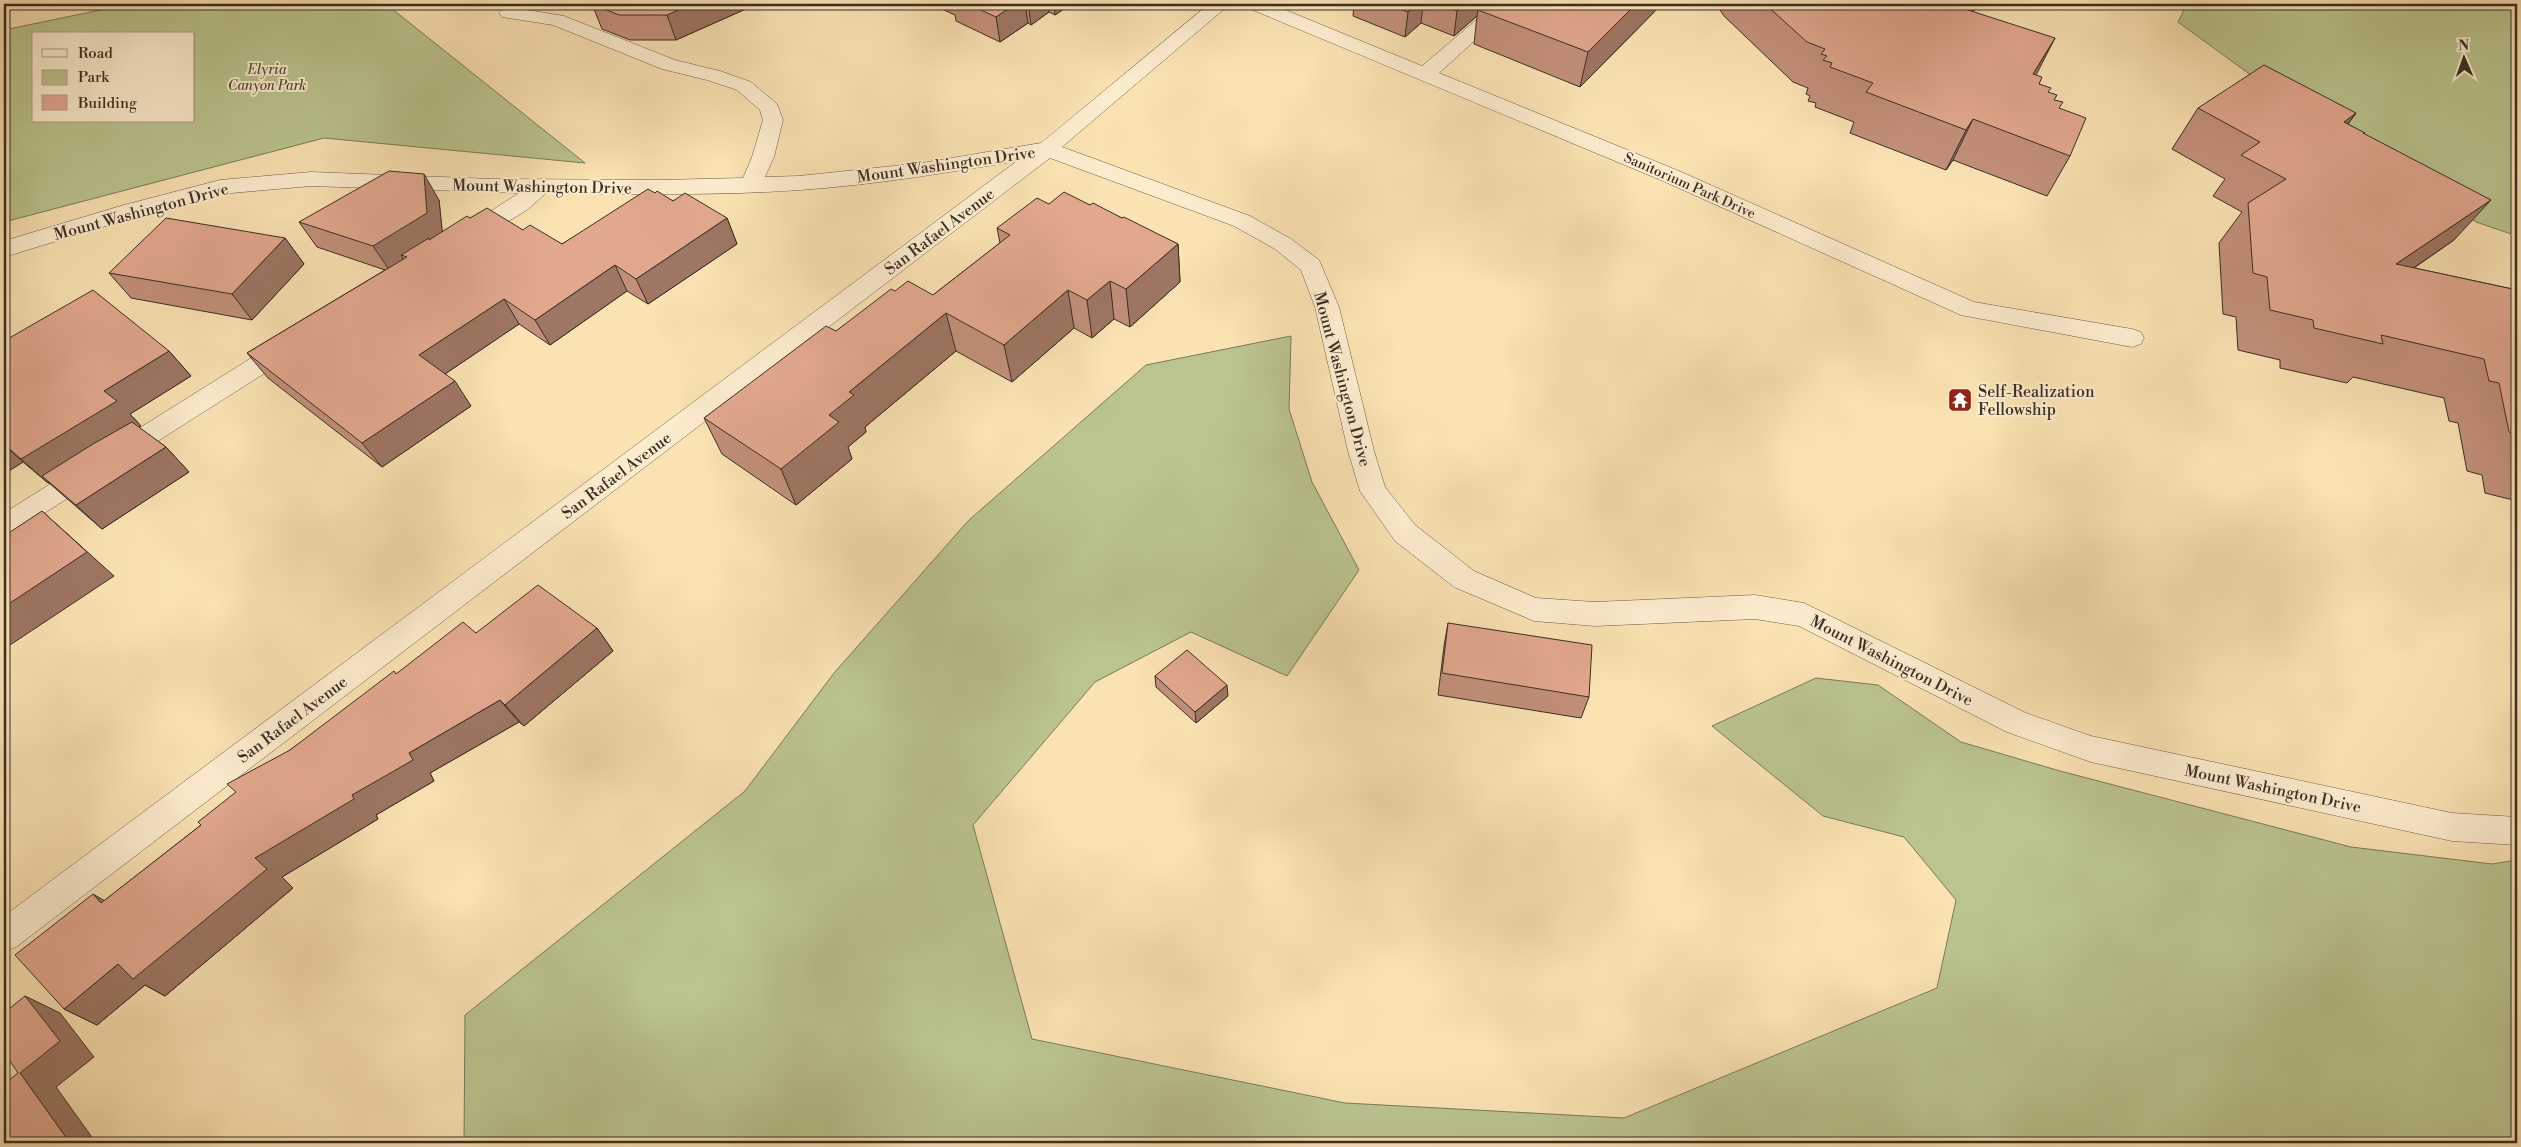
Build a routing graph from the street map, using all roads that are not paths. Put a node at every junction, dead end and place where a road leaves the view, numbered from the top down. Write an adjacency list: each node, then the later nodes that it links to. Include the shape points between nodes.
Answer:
1 (1220, 4): 6 (street, San Rafael Avenue)
2 (1255, 4): 5 (street, Sanitorium Park Drive)
3 (1506, 4): 5 (street)
4 (509, 14): 7 (street, via 557,20 668,65 744,86 770,108 773,120 763,157)
5 (1425, 74): 12 (street, Sanitorium Park Drive, via 1671,176 1969,309)
6 (1047, 149): 7 (street, Mount Washington Drive, via 922,170); 14 (street, Mount Washington Drive, via 1242,221 1283,244 1311,266 1327,307 1373,491 1405,533 1464,579 1534,608 1595,614 1755,606 1804,614 2017,724 2091,748 2452,827); 15 (street, San Rafael Avenue)
7 (750, 185): 8 (street, Mount Washington Drive)
8 (541, 186): 9 (street, via 519,206); 10 (street, Mount Washington Drive, via 310,179 220,187)
9 (452, 246)
10 (4, 249)
11 (311, 333): 13 (street)
12 (2132, 338)
13 (4, 526)
14 (2517, 831)
15 (4, 936)

